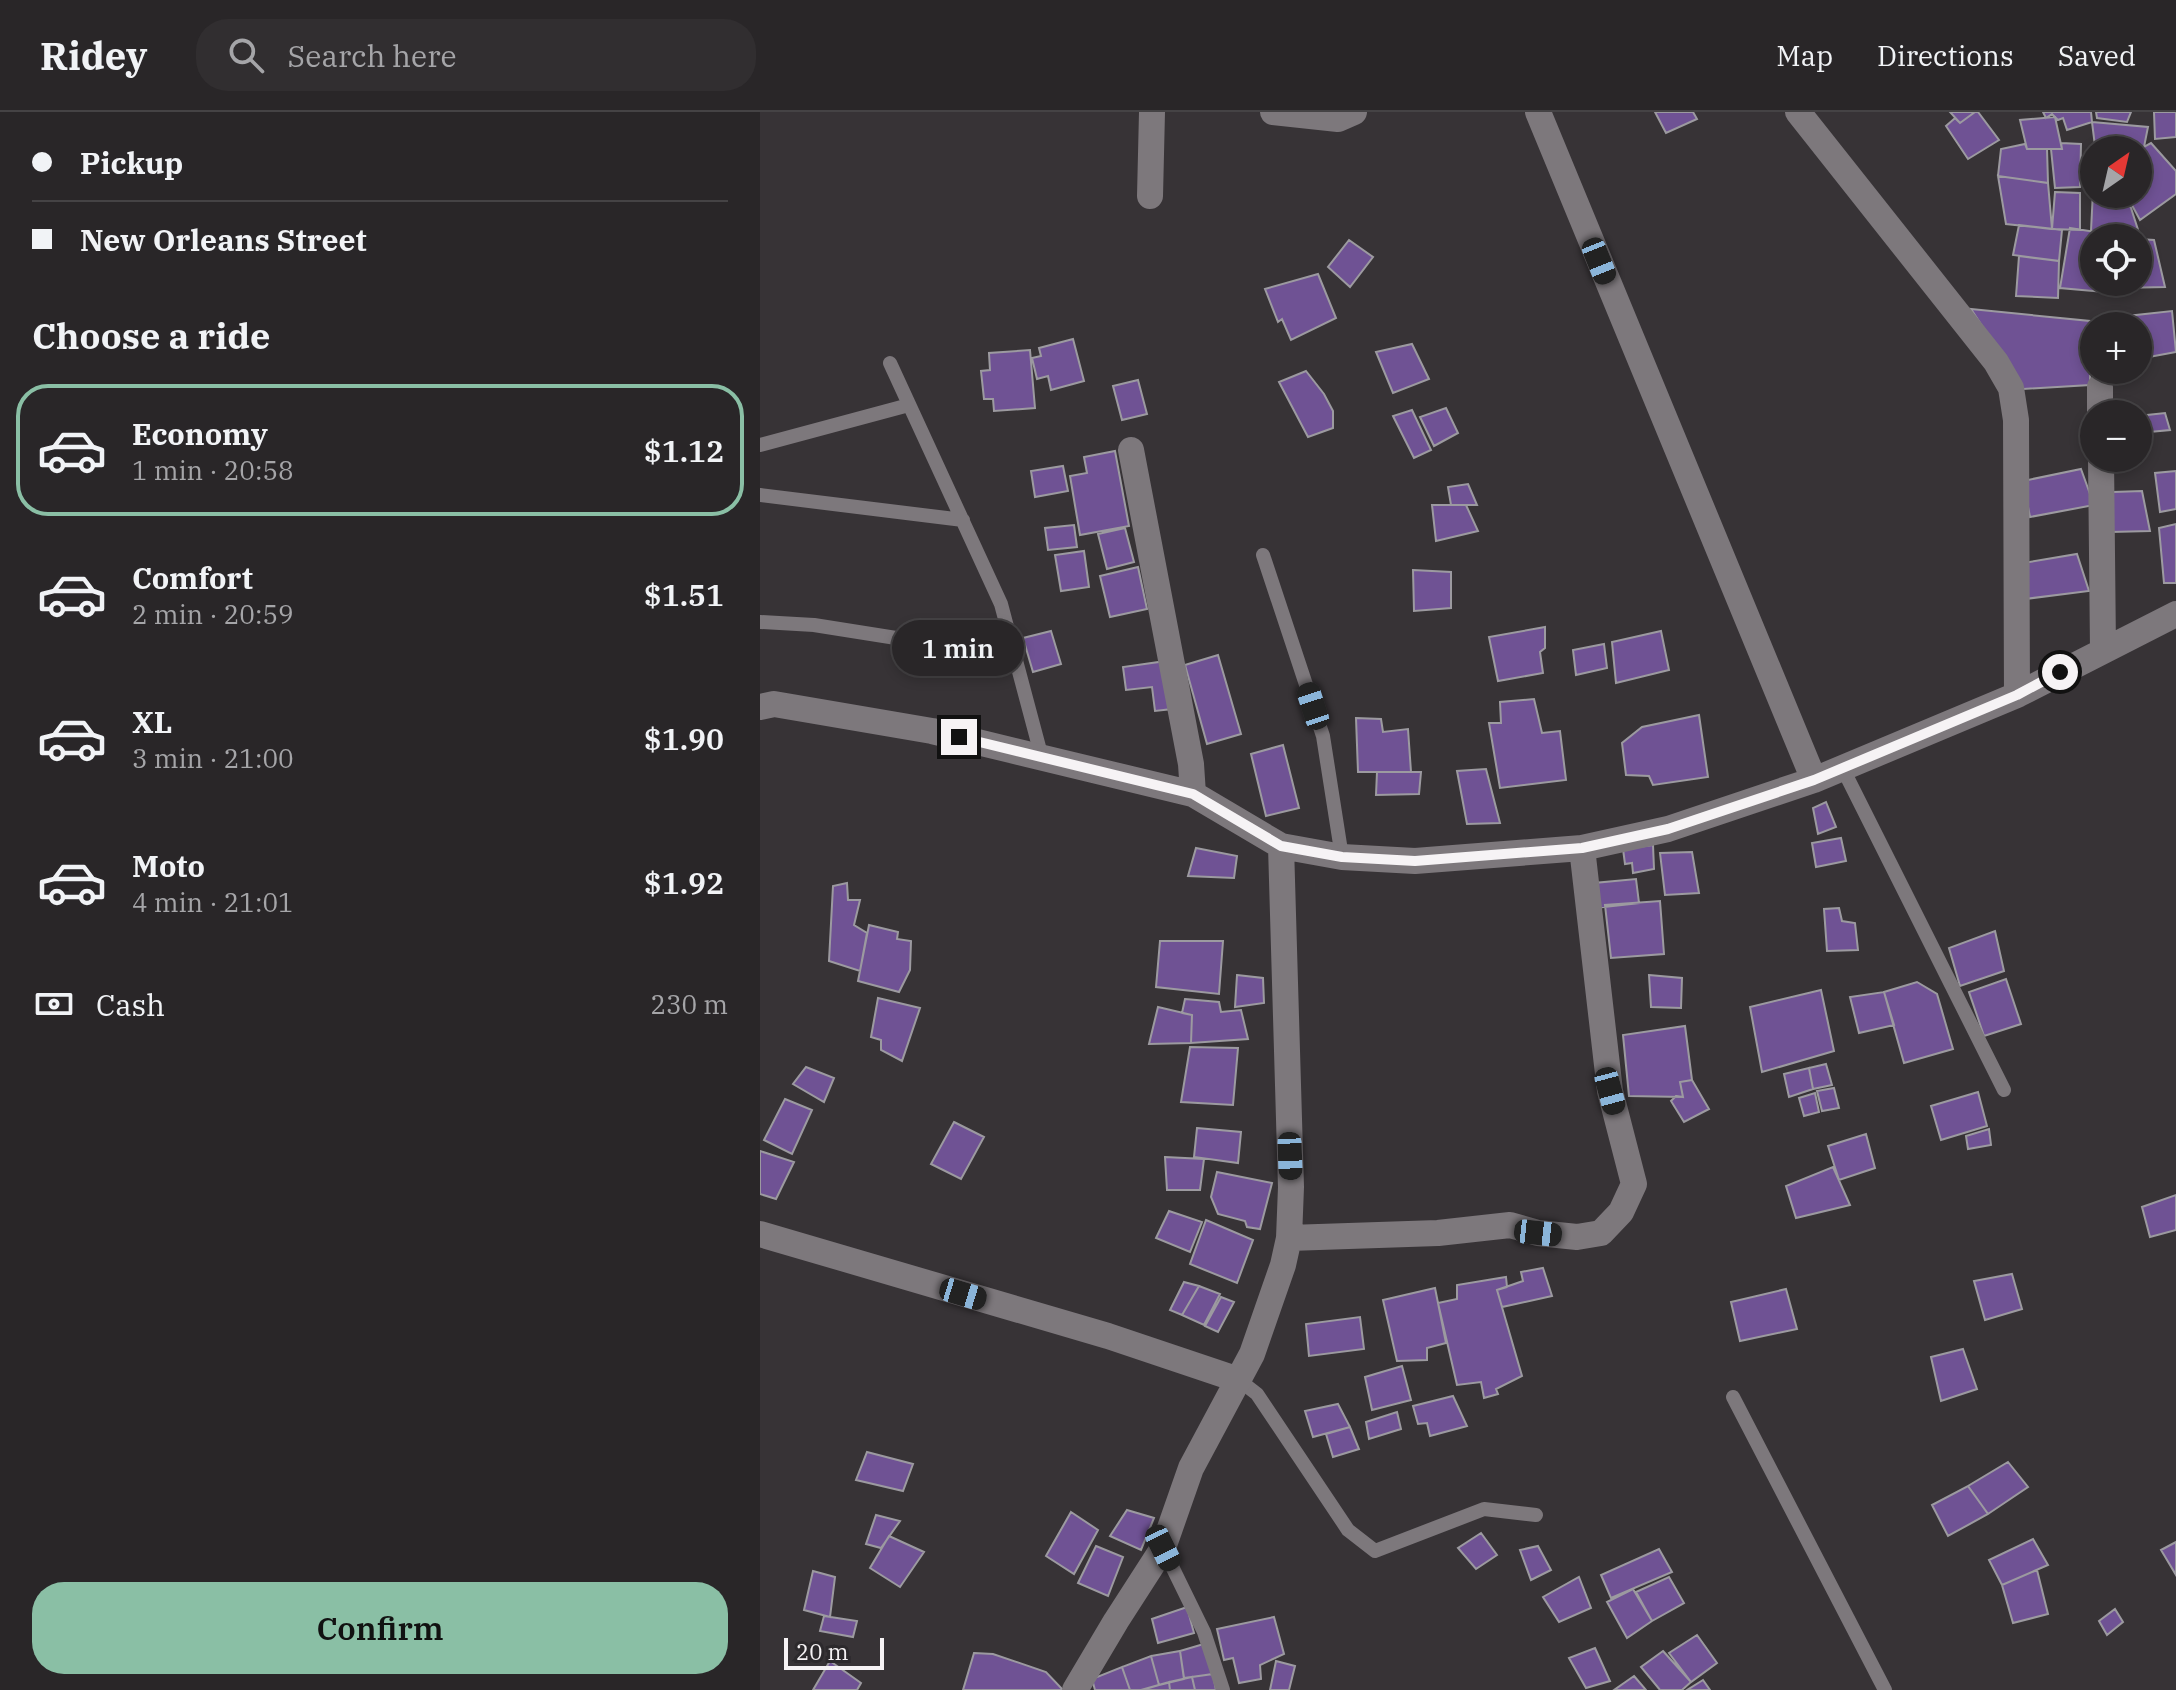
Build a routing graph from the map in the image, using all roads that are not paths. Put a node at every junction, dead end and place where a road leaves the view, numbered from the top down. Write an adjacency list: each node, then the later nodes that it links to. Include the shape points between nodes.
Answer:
1 (1152, 112): 6 (street)
2 (1273, 112): 3 (street, via 1338,119)
3 (1354, 112)
4 (1538, 112): 25 (street)
5 (1798, 112): 21 (street, via 1996,362 2011,388 2016,420)
6 (1150, 196)
7 (890, 363): 10 (lane)
8 (2100, 387): 9 (street)
9 (2100, 400)
10 (909, 405): 11 (lane); 15 (lane)
11 (760, 445)
12 (1131, 450): 26 (street)
13 (2101, 472): 19 (street)
14 (760, 495): 15 (lane)
15 (963, 520): 20 (lane, via 1001,604)
16 (1263, 555): 29 (lane, via 1323,736)
17 (2176, 614): 19 (street)
18 (760, 622): 20 (lane, via 814,625)
19 (2103, 649): 21 (street)
20 (1016, 657): 23 (lane)
21 (2017, 695): 24 (street)
22 (760, 707): 23 (street, via 774,704 932,731)
23 (1042, 758): 26 (street)
24 (1842, 767): 25 (street); 30 (lane)
25 (1814, 780): 28 (street, via 1668,829)
26 (1193, 794): 27 (street)
27 (1281, 846): 29 (street); 32 (street)
28 (1582, 848): 29 (street, via 1415,861); 32 (street, via 1610,1091 1634,1184 1621,1212 1601,1233 1577,1237 1510,1225)
29 (1342, 857)
30 (2004, 1090)
31 (760, 1234): 33 (street)
32 (1289, 1238): 33 (street, via 1266,1318)
33 (1239, 1380): 35 (lane, via 1257,1394 1348,1530 1375,1551 1484,1509); 36 (street, via 1191,1468)
34 (1733, 1397): 39 (lane)
35 (1536, 1515)
36 (1163, 1548): 37 (street); 38 (lane, via 1204,1632)
37 (1075, 1690)
38 (1223, 1690)
39 (1885, 1690)

